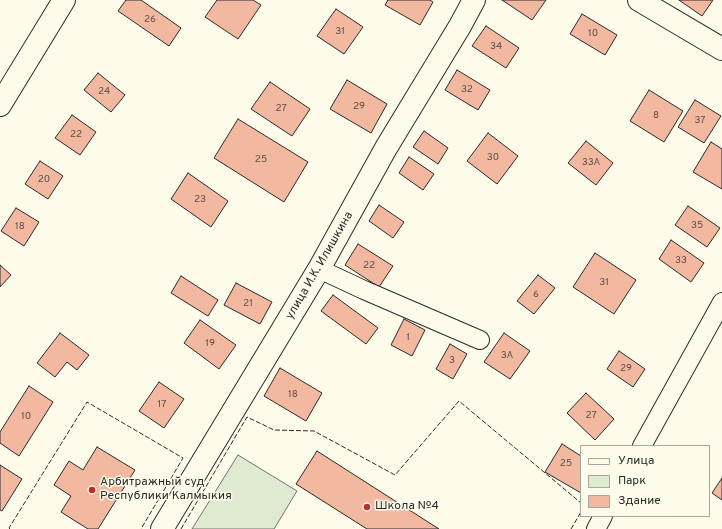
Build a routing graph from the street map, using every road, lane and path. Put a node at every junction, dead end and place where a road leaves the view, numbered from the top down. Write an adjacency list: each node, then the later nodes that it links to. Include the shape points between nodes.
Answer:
1 (64, 0): 5 (street)
2 (474, 0): 6 (street, улица И.К. Илишкина, via 386,148)
3 (639, 0): 4 (street)
4 (722, 48)
5 (0, 105)
6 (319, 269): 8 (street); 11 (street, улица И.К. Илишкина)
7 (722, 302): 9 (street)
8 (480, 340)
9 (643, 445)
10 (602, 517): 12 (street)
11 (162, 529)
12 (596, 529)

